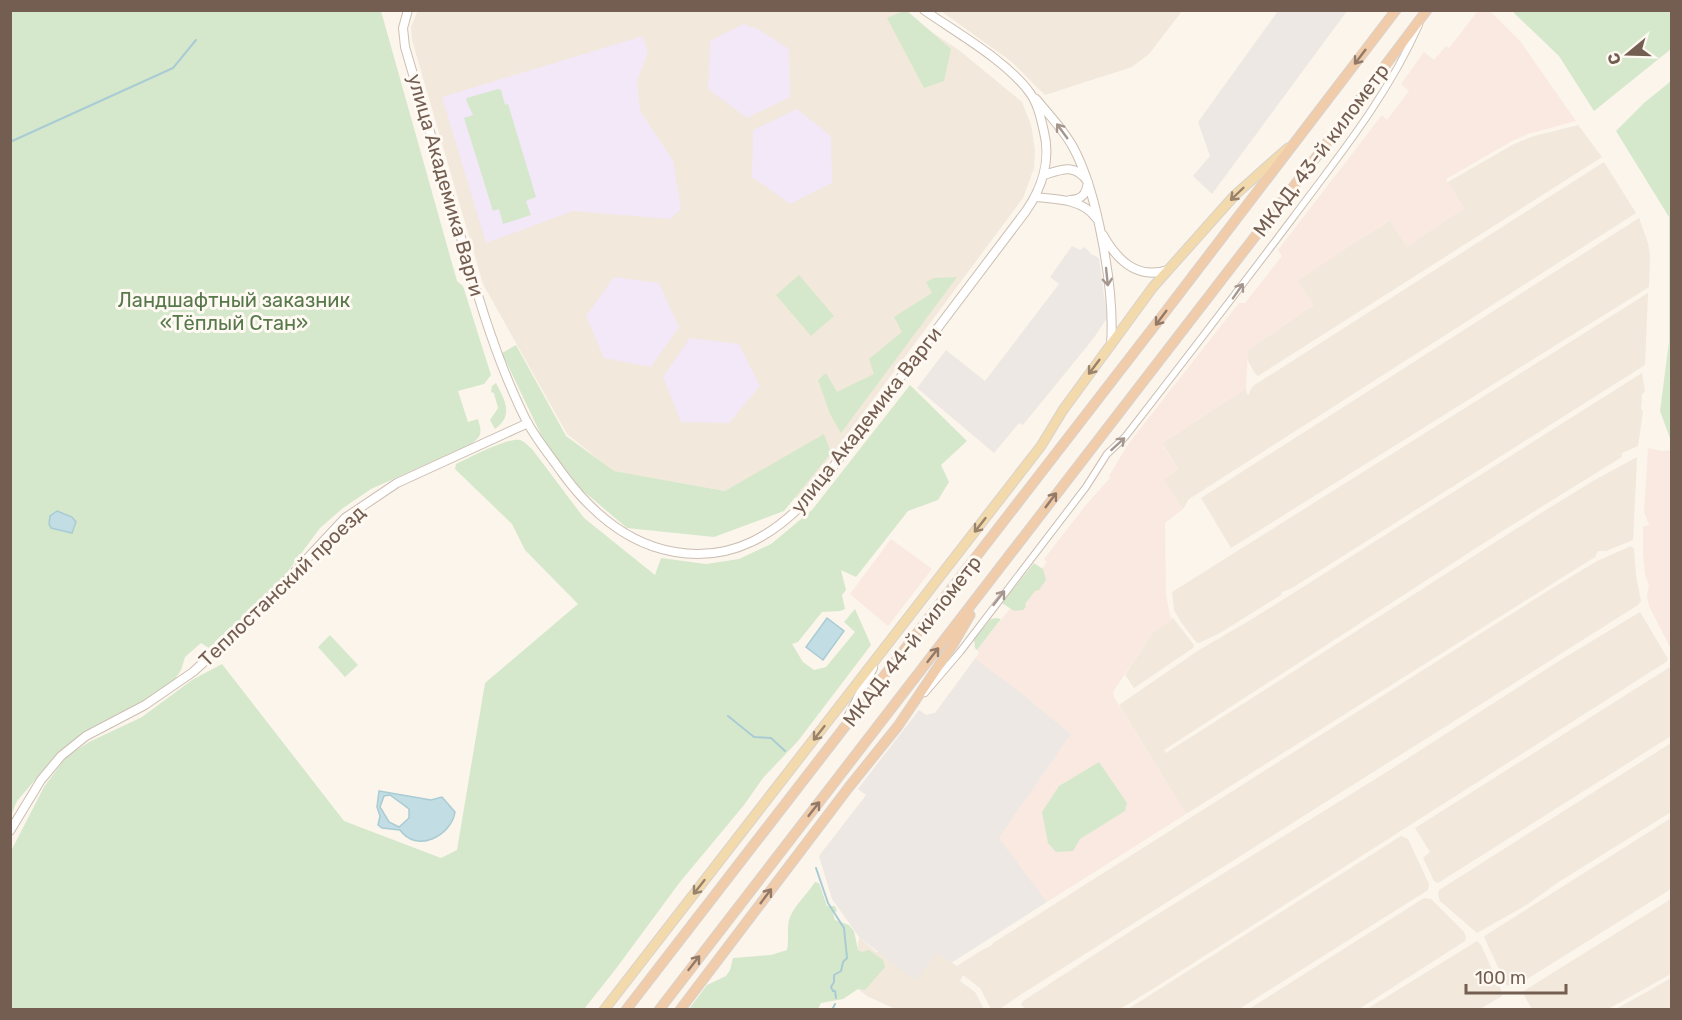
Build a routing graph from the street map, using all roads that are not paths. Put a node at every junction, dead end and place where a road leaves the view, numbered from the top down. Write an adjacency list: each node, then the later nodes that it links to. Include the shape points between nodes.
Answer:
1 (408, 10): 16 (street, улица Академика Варги, via 404,43 484,314)
2 (924, 10): 5 (street, улица Академика Варги, via 1002,65)
3 (1395, 10): 6 (highway, МКАД, 43-й километр, one-way to 6)
4 (1425, 12): 14 (highway, МКАД, 43-й километр); 19 (street, one-way to 4, via 960,652 1107,454 1125,437 1226,308 1362,126 1408,49)
5 (1025, 87): 7 (street, улица Академика Варги, via 1039,112 1047,145); 8 (street, one-way to 5, via 1063,131)
6 (1296, 141): 12 (main road, one-way to 12, via 1235,195); 13 (highway, МКАД, 43-й километр)
7 (1044, 175): 8 (street, via 1077,170); 9 (street, улица Академика Варги)
8 (1088, 182): 10 (street, via 1082,198); 11 (street)
9 (1035, 197): 10 (street); 16 (street, улица Академика Варги, via 980,276 814,492 787,520 745,546 708,555 683,553 644,544 627,535 582,497)
10 (1061, 200): 11 (street, via 1085,207)
11 (1097, 220): 12 (street, via 1112,250 1128,266 1148,274); 15 (street, one-way to 15, via 1109,297)
12 (1167, 270): 15 (main road)
13 (1196, 271): 20 (highway, МКАД, 44-й километр, one-way to 20)
14 (1215, 288): 17 (highway, МКАД, 44-й километр, one-way to 14)
15 (1111, 345): 18 (main road, one-way to 18, via 1062,410 1041,446)
16 (528, 423): 21 (street, Теплостанский проезд, via 397,483 345,518 249,621 193,672 145,705 86,736 61,756 41,780)
17 (991, 580): 19 (highway); 24 (highway, МКАД, 44-й километр, one-way to 17)
18 (880, 653): 20 (street); 22 (main road, one-way to 22)
19 (898, 726): 25 (highway, one-way to 19)
20 (840, 734): 23 (highway, МКАД, 44-й километр)
21 (10, 831)
22 (604, 1010)
23 (626, 1010)
24 (659, 1010)
25 (681, 1010)

